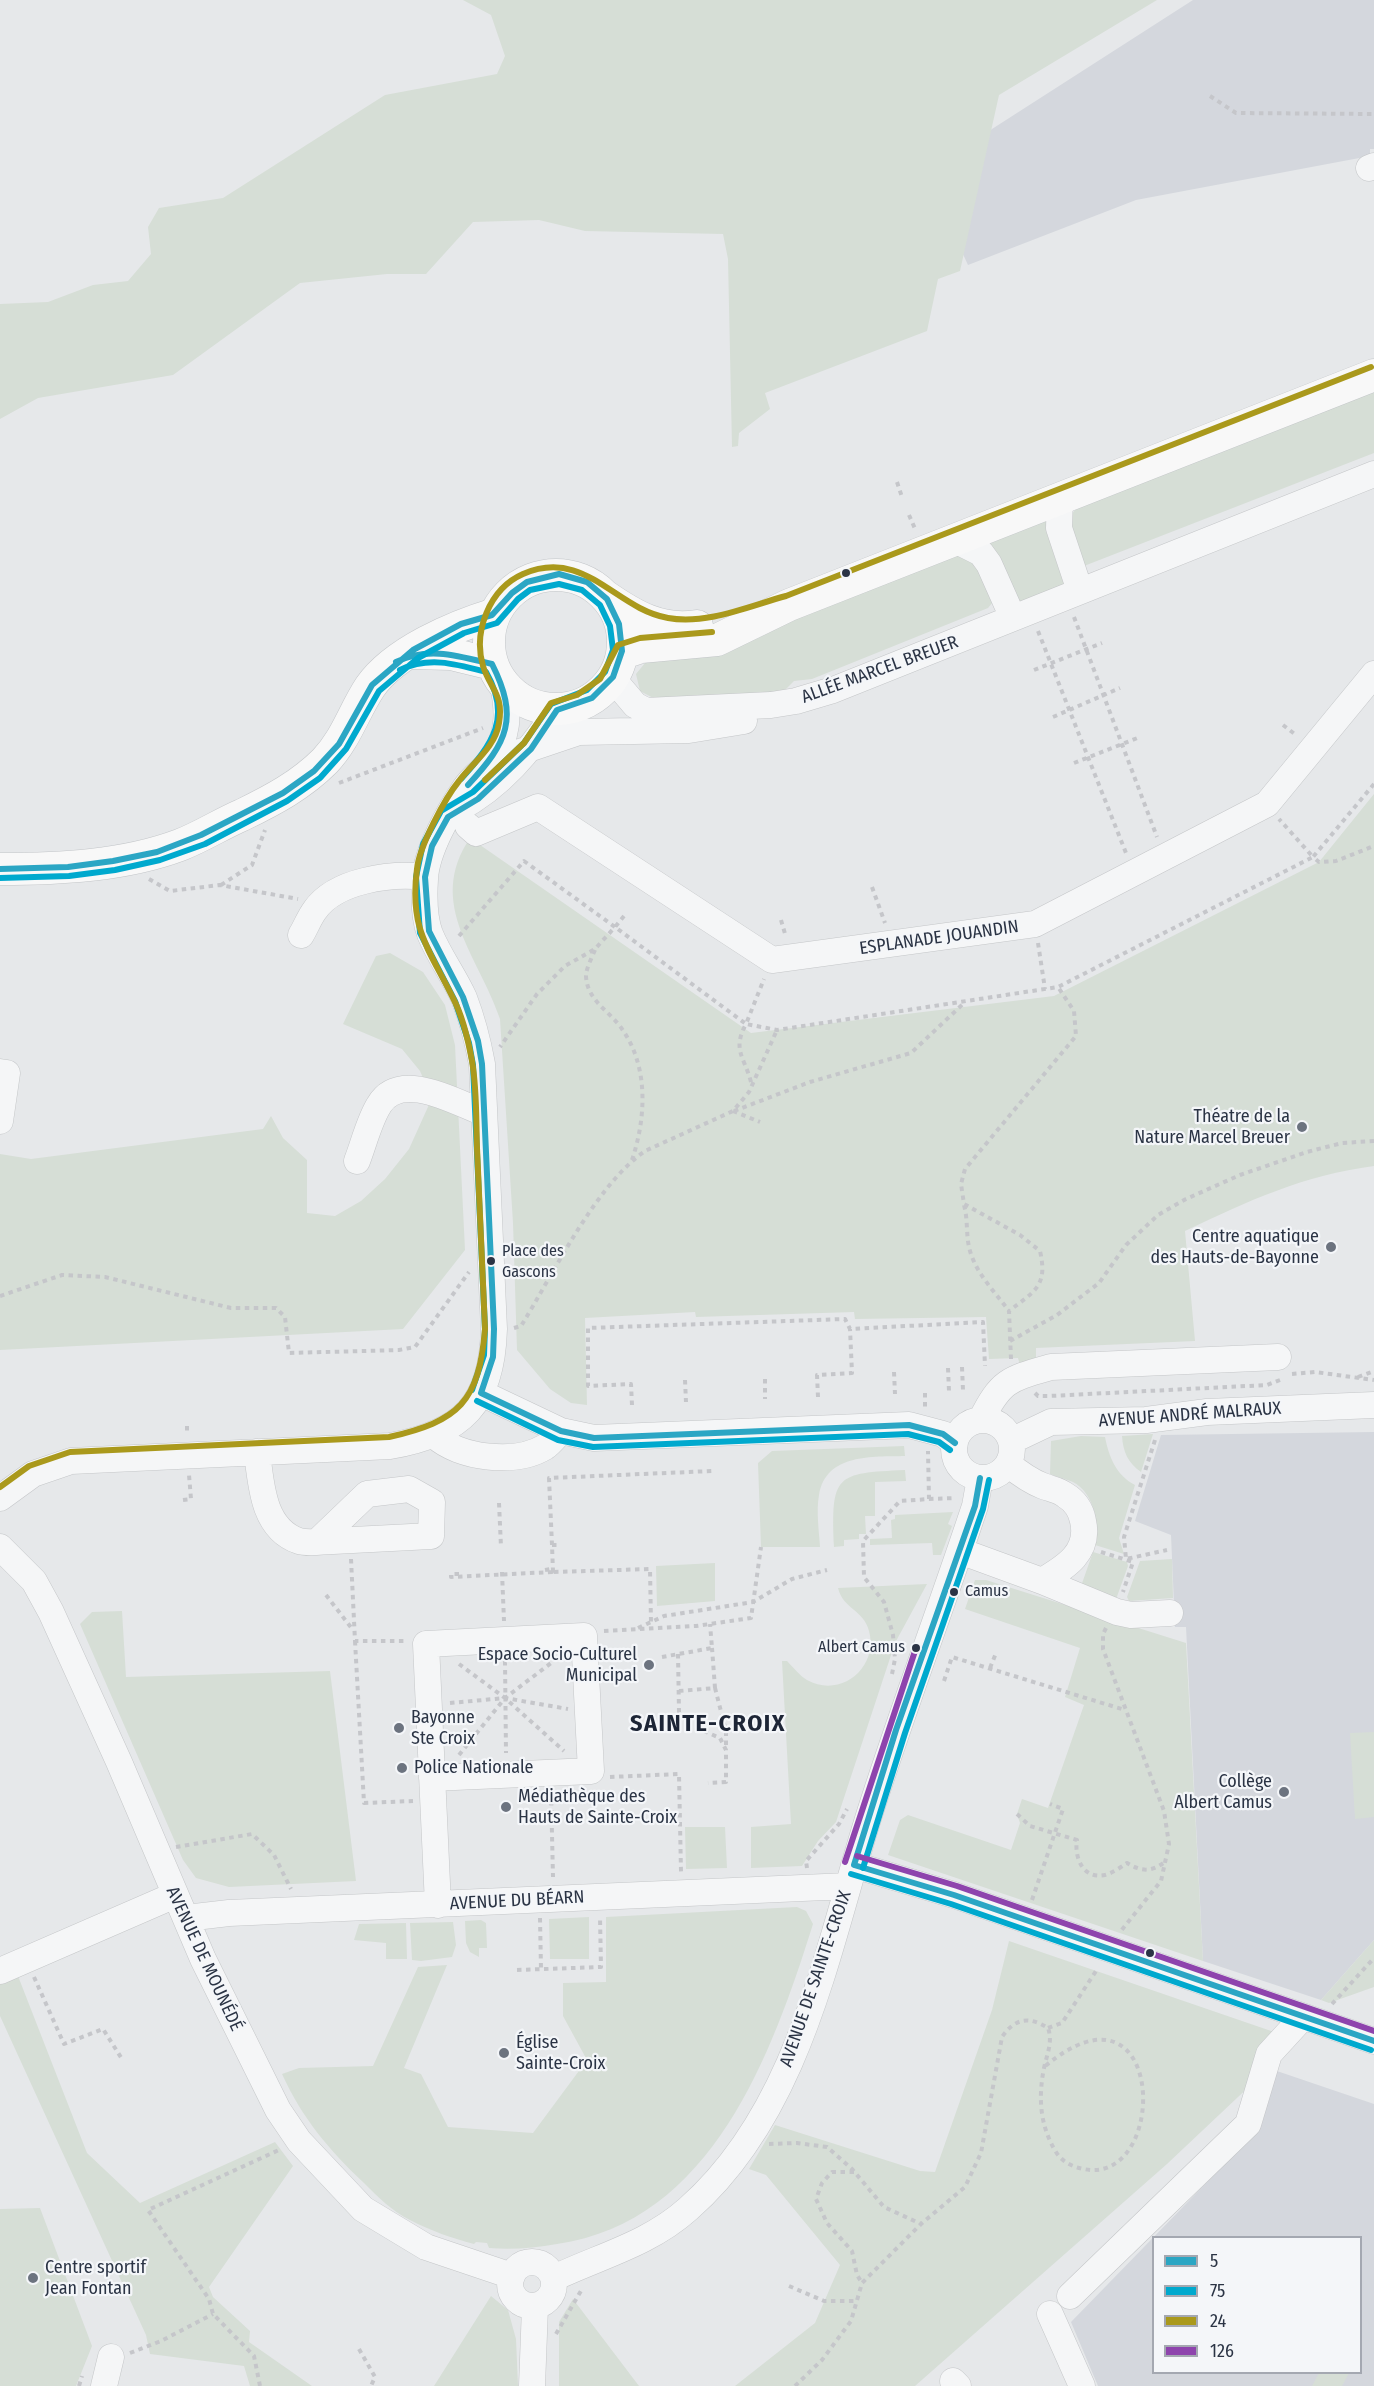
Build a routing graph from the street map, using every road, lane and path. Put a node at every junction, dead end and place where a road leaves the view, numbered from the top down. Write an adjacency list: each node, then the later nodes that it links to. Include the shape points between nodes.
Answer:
1 (1210, 96): 2 (path, via 1236,113)
2 (1374, 114)
3 (1374, 375): 7 (main road)
4 (1374, 474): 11 (street, ALLÉE MARCEL BREUER)
5 (897, 482): 6 (path)
6 (902, 497)
7 (1060, 497): 10 (main road); 11 (street, via 1059,528)
8 (909, 515): 9 (path)
9 (919, 537)
10 (955, 540): 13 (main road); 15 (street, via 981,553)
11 (1073, 594): 15 (street, ALLÉE MARCEL BREUER); 17 (path)
12 (604, 595): 13 (main road, via 656,625 682,628); 14 (main road, via 572,577 535,578 516,587); 20 (main road, via 623,632)
13 (789, 605): 20 (main road, via 717,640 641,647)
14 (495, 614): 18 (main road, via 460,625); 22 (main road, via 489,635)
15 (1021, 615): 19 (path); 26 (street, ALLÉE MARCEL BREUER)
16 (1102, 643): 17 (path)
17 (1086, 650): 19 (path); 25 (path)
18 (410, 653): 22 (main road, via 450,654); 39 (main road, via 370,687 344,738 327,759 301,783)
19 (1051, 663): 21 (path); 28 (path)
20 (618, 666): 26 (street, ALLÉE MARCEL BREUER, via 635,705 646,711); 27 (main road, via 601,693 585,703)
21 (1034, 670)
22 (498, 674): 27 (main road, via 516,697); 30 (street, via 508,705)
23 (1374, 674): 40 (street, ESPLANADE JOUANDIN)
24 (1120, 688): 25 (path)
25 (1103, 696): 28 (path); 32 (path)
26 (796, 701): 33 (street, via 769,717 689,730 579,732)
27 (557, 710): 33 (street)
28 (1069, 710): 29 (path); 34 (path)
29 (1053, 717)
30 (507, 727): 35 (street); 38 (path, via 491,724)
31 (1140, 737): 32 (path)
32 (1122, 744): 34 (path); 43 (path)
33 (531, 749): 35 (street); 41 (street)
34 (1088, 758): 36 (path); 47 (path)
35 (490, 762): 41 (street, via 465,787)
36 (1074, 763)
37 (1374, 784): 44 (path)
38 (331, 786)
39 (271, 801): 45 (main road, via 180,845); 49 (path, via 276,805 252,865)
40 (1267, 804): 43 (street, ESPLANADE JOUANDIN); 44 (path)
41 (460, 819): 48 (street, via 432,846); 59 (street, via 476,833 538,807)
42 (1374, 846): 44 (path, via 1336,861 1319,862)
43 (1165, 857): 47 (street, ESPLANADE JOUANDIN)
44 (1313, 857): 60 (path)
45 (126, 859): 46 (main road, via 78,866); 49 (path, via 152,882 170,891)
46 (0, 869)
47 (1134, 873): 53 (street, ESPLANADE JOUANDIN)
48 (424, 877): 55 (street, via 389,875 356,884 316,909); 69 (street, via 429,931 463,997 478,1041)
49 (220, 885): 51 (path, via 254,889)
50 (872, 887): 57 (path)
51 (303, 903)
52 (624, 916): 54 (path)
53 (1035, 924): 57 (street, ESPLANADE JOUANDIN); 61 (path)
54 (615, 927): 56 (path, via 524,861); 58 (path); 63 (path)
55 (302, 935)
56 (459, 936)
57 (893, 944): 59 (street, ESPLANADE JOUANDIN)
58 (595, 949): 65 (path, via 565,966 537,994); 73 (path, via 586,976 594,1000 622,1029 638,1063 644,1104)
59 (772, 960): 63 (path)
60 (1058, 987): 61 (path); 75 (path, via 1074,1011 1076,1036 964,1169)
61 (1046, 989): 62 (path)
62 (965, 1002): 64 (path); 68 (path, via 911,1053 810,1082)
63 (746, 1024): 64 (path); 67 (path, via 738,1050)
64 (777, 1030): 67 (path)
65 (500, 1047)
66 (0, 1072): 70 (street, via 7,1073)
67 (751, 1082): 68 (path, via 749,1092)
68 (733, 1111): 71 (path); 73 (path)
69 (484, 1113): 74 (street, via 417,1087 396,1091 380,1103); 95 (street, via 494,1329 493,1357)
70 (0, 1121)
71 (760, 1122)
72 (1374, 1141): 81 (path, via 1342,1143 1307,1152 1186,1199 1158,1215 1126,1245 1099,1283 1058,1315)
73 (632, 1160): 80 (path, via 599,1199 521,1326)
74 (357, 1161)
75 (964, 1204): 78 (path, via 974,1264); 78 (path, via 1020,1235 1040,1251 1045,1270 1041,1283)
76 (473, 1266): 77 (path, via 415,1347 399,1350 289,1353 285,1317 276,1308 231,1308 105,1277 62,1275)
77 (0, 1296)
78 (1009, 1311): 81 (path)
79 (850, 1329): 83 (path, via 983,1322); 98 (path, via 852,1373 817,1375); 101 (path, via 845,1319 588,1328 588,1386 631,1384)
80 (508, 1330)
81 (1010, 1341): 85 (path)
82 (1278, 1357): 85 (street)
83 (985, 1366)
84 (962, 1367): 93 (path)
85 (1013, 1367): 89 (path, via 1038,1396 1267,1385 1300,1372); 104 (street)
86 (948, 1368): 94 (path)
87 (1374, 1371): 89 (path)
88 (894, 1372): 97 (path)
89 (1357, 1377): 92 (path)
90 (765, 1379): 99 (path)
91 (685, 1380): 100 (path)
92 (1374, 1380)
93 (963, 1390)
94 (949, 1391)
95 (481, 1393): 105 (street); 107 (street, via 453,1424)
96 (925, 1393): 103 (path)
97 (895, 1394)
98 (818, 1397)
99 (765, 1399)
100 (687, 1402)
101 (632, 1405)
102 (1374, 1405): 110 (street, AVENUE ANDRÉ MALRAUX, via 1051,1422)
103 (926, 1415)
104 (981, 1420): 108 (street, via 964,1427); 110 (street, via 999,1425)
105 (561, 1431): 107 (street, via 545,1447 532,1453 496,1456 460,1452); 108 (street, via 594,1437 909,1425 943,1434)
106 (1158, 1432): 128 (path, via 1124,1537)
107 (435, 1436): 109 (street, via 390,1446)
108 (955, 1443): 112 (street, via 957,1462 963,1470)
109 (257, 1452): 114 (street, via 71,1461 33,1474); 118 (street, via 268,1511 279,1531 301,1541)
110 (1009, 1452): 112 (street, via 996,1475); 122 (street, via 1024,1477 1065,1494 1078,1506 1085,1529)
111 (712, 1471): 119 (path, via 549,1478)
112 (980, 1478): 126 (street, AVENUE DE SAINTE-CROIX)
113 (929, 1485): 116 (path)
114 (0, 1498)
115 (952, 1498): 116 (path)
116 (929, 1499): 152 (path, via 900,1501 862,1546 864,1577 884,1602 889,1617 895,1659)
117 (499, 1503): 121 (path)
118 (318, 1541)
119 (552, 1545): 120 (path); 131 (path)
120 (560, 1545)
121 (501, 1546)
122 (1081, 1546): 128 (path); 133 (street, via 1064,1569)
123 (0, 1547): 177 (street, AVENUE DE MOUNÉDÉ, via 34,1581 51,1612)
124 (761, 1547): 135 (path)
125 (1167, 1550): 128 (path)
126 (960, 1551): 133 (street); 173 (street, AVENUE DE SAINTE-CROIX, via 896,1730)
127 (351, 1558): 141 (path)
128 (1126, 1558): 136 (path, via 1133,1562)
129 (827, 1570): 135 (path, via 792,1579)
130 (502, 1572): 131 (path); 132 (path, via 452,1577 451,1574); 142 (path)
131 (554, 1572): 138 (path, via 650,1569)
132 (459, 1574)
133 (1042, 1581): 136 (street)
134 (326, 1595): 141 (path)
135 (753, 1602): 138 (path, via 664,1616); 139 (path, via 751,1618)
136 (1117, 1612): 137 (street); 158 (path, via 1103,1634 1103,1648)
137 (1170, 1613)
138 (651, 1622): 140 (path)
139 (710, 1624): 140 (path); 146 (path)
140 (635, 1629): 143 (path, via 595,1631)
141 (354, 1631): 144 (path)
142 (504, 1632): 143 (street); 145 (street); 156 (path)
143 (584, 1636): 156 (path); 159 (street)
144 (355, 1641): 145 (path); 165 (path, via 364,1803)
145 (426, 1644): 157 (street)
146 (712, 1648): 148 (path); 154 (path)
147 (996, 1653): 151 (path)
148 (678, 1654): 149 (path); 155 (path)
149 (662, 1657)
150 (458, 1663): 156 (path)
151 (990, 1668): 153 (path, via 952,1657); 158 (path)
152 (891, 1680)
153 (944, 1681)
154 (715, 1688): 155 (path); 160 (path, via 726,1731)
155 (679, 1691): 160 (path, via 679,1712 690,1725 720,1738)
156 (506, 1698): 157 (path); 159 (path); 161 (path); 163 (path); 165 (path)
157 (429, 1706): 165 (street)
158 (1126, 1710): 171 (path, via 1164,1811 1168,1844)
159 (588, 1711): 161 (street)
160 (726, 1750): 164 (path, via 726,1782)
161 (591, 1771): 162 (street); 174 (path, via 598,1777 679,1774)
162 (550, 1773): 163 (street); 175 (path)
163 (507, 1775): 165 (street)
164 (708, 1783)
165 (433, 1789): 178 (street)
166 (849, 1803): 172 (path, via 839,1824 806,1861)
167 (1050, 1804): 169 (path, via 1063,1809)
168 (1017, 1814): 169 (path, via 1030,1826)
169 (1057, 1834): 171 (path, via 1077,1840 1075,1853 1079,1864 1092,1874 1104,1875 1127,1863 1139,1870 1153,1870); 179 (path)
170 (175, 1848): 176 (path, via 252,1834 274,1855)
171 (1165, 1861): 183 (path, via 1161,1881)
172 (808, 1871)
173 (851, 1875): 178 (street, AVENUE DU BÉARN); 183 (street, AVENUE DU BÉARN, via 954,1895); 196 (street, AVENUE DE SAINTE-CROIX, via 798,2040 770,2104)
174 (681, 1876)
175 (553, 1881)
176 (293, 1892)
177 (174, 1895): 182 (street, AVENUE DE MOUNÉDÉ); 185 (street)
178 (438, 1905): 182 (street, AVENUE DU BÉARN)
179 (1029, 1907)
180 (600, 1911): 186 (path, via 601,1967)
181 (540, 1914): 186 (path)
182 (186, 1918): 195 (street, AVENUE DE MOUNÉDÉ, via 251,2060)
183 (1115, 1944): 190 (street, AVENUE DU BÉARN); 191 (path, via 1062,2023)
184 (1374, 1958): 189 (path)
185 (26, 1960): 188 (street); 193 (path, via 64,2044 103,2029)
186 (541, 1969): 187 (path)
187 (517, 1970)
188 (0, 1971)
189 (1329, 2007)
190 (1302, 2018): 192 (street, AVENUE DU BÉARN); 204 (street, via 1269,2054 1248,2124)
191 (1048, 2028): 194 (path, via 1050,2047); 198 (path, via 1020,2020 1010,2025 1002,2037 981,2152 973,2172 958,2193)
192 (1374, 2041)
193 (122, 2059)
194 (1044, 2067): 194 (path, via 1040,2111 1056,2153 1080,2169 1099,2170 1124,2159 1140,2131 1142,2091 1133,2056 1120,2042 1108,2038 1078,2043)
195 (299, 2141): 199 (street, AVENUE DE MOUNÉDÉ, via 363,2209 426,2247); 207 (path, via 148,2210 208,2299)
196 (743, 2146): 197 (path, via 797,2143 827,2147); 200 (street, AVENUE DE SAINTE-CROIX, via 690,2208 669,2224 624,2249)
197 (855, 2173): 198 (path, via 884,2207); 201 (path, via 832,2172 816,2199 827,2223 852,2251)
198 (921, 2224): 201 (path)
199 (512, 2276): 200 (street, via 521,2266 534,2262 546,2267); 206 (street, via 514,2298)
200 (554, 2278): 206 (street, via 549,2300)
201 (862, 2283): 205 (path)
202 (583, 2286): 209 (path)
203 (789, 2286): 205 (path, via 824,2301)
204 (1070, 2296)
205 (857, 2301): 216 (path, via 851,2321 822,2360)
206 (535, 2307): 215 (street)
207 (213, 2314): 211 (path, via 138,2352); 213 (path, via 254,2356)
208 (1050, 2314): 217 (street)
209 (553, 2338)
210 (359, 2349): 214 (path, via 375,2377)
211 (111, 2357): 212 (street)
212 (104, 2386)
213 (260, 2386)
214 (371, 2386)
215 (532, 2386)
216 (795, 2386)
217 (1082, 2386)

